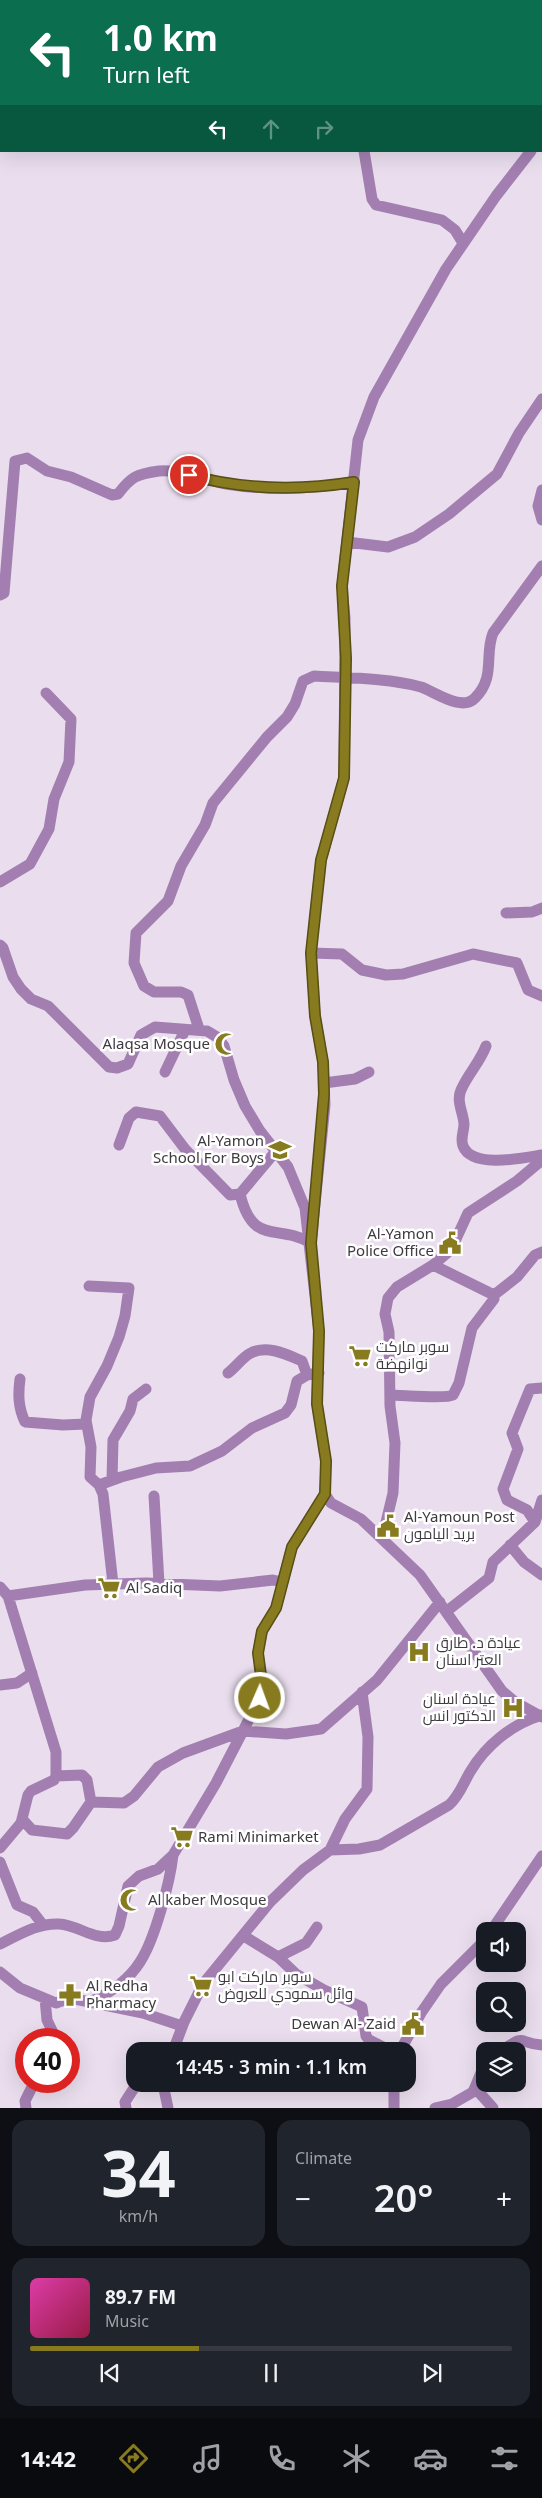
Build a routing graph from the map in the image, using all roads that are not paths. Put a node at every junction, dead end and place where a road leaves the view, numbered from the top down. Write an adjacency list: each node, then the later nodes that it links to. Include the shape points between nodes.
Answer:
1 (364, 152): 3 (street, via 372,199 376,205 442,220 456,230)
2 (530, 152): 3 (street)
3 (463, 243): 5 (street, via 369,407 358,440)
4 (542, 399): 8 (street, via 497,474 449,514 415,537 388,547)
5 (354, 482): 8 (street); 10 (street, via 314,489 263,488 160,471 132,478 112,495 71,477 47,471 27,458 15,461 4,593)
6 (542, 490): 7 (street, via 538,506)
7 (542, 520)
8 (347, 542): 11 (street, via 342,586)
9 (542, 566): 11 (street, via 493,633 489,671 475,698 470,701 456,702 410,685)
10 (0, 595)
11 (346, 678): 17 (street, via 344,778 321,860); 19 (street, via 310,676 303,681 295,704 286,717 213,802 205,825 181,866 168,901 136,933 132,954 144,986 154,992 188,995)
12 (46, 693): 13 (street, via 72,720 69,762 54,799 49,829 30,864)
13 (0, 882)
14 (542, 908): 15 (street, via 532,912)
15 (506, 912)
16 (0, 945): 20 (street, via 21,989 32,999 48,1006 109,1067 128,1064 138,1039 150,1028)
17 (311, 953): 18 (street, via 342,954 362,970 386,975 424,968 466,954 487,955 515,962 528,990); 24 (street)
18 (542, 996)
19 (199, 1029): 20 (street); 26 (street, via 214,1035 224,1046 246,1106)
20 (185, 1030): 22 (street)
21 (486, 1046): 27 (street, via 460,1092 464,1150 477,1159 514,1160)
22 (165, 1072)
23 (369, 1072): 24 (street, via 355,1079)
24 (324, 1083): 30 (street)
25 (118, 1145): 29 (street, via 129,1118 136,1112 160,1116 185,1149 221,1187 230,1195)
26 (276, 1151): 29 (street); 30 (street, via 291,1173 305,1208)
27 (542, 1155)
28 (542, 1160): 32 (street, via 517,1181 468,1213 452,1246)
29 (240, 1194): 30 (street, via 245,1211 262,1229)
30 (311, 1243): 36 (street, via 319,1331)
31 (542, 1252): 34 (street)
32 (433, 1265): 34 (street); 40 (street, via 397,1287 386,1303)
33 (90, 1286): 41 (street, via 129,1288 119,1337 90,1397)
34 (494, 1295): 40 (street, via 472,1328 453,1395 445,1398)
35 (228, 1373): 36 (street, via 249,1354 278,1350 302,1360)
36 (313, 1374): 42 (street, via 297,1381 291,1406 285,1413 252,1428 222,1451 190,1466 156,1468); 44 (street, via 326,1461)
37 (20, 1379): 41 (street, via 18,1395 25,1422)
38 (542, 1388): 47 (street, via 530,1389 512,1433 518,1449 503,1488 507,1500 527,1510)
39 (146, 1390): 42 (street, via 133,1399 130,1411 113,1440)
40 (390, 1395): 48 (street, via 394,1443 393,1494)
41 (86, 1424): 43 (street, via 91,1447 90,1477)
42 (112, 1480): 43 (street)
43 (99, 1485): 53 (street, via 103,1494)
44 (325, 1494): 48 (street, via 331,1503 361,1519); 51 (street, via 292,1547)
45 (154, 1496): 52 (street)
46 (542, 1500): 47 (street)
47 (535, 1522): 49 (street)
48 (382, 1538): 56 (street, via 420,1575)
49 (510, 1545): 50 (street, via 528,1566); 56 (street, via 493,1562 489,1578)
50 (542, 1576)
51 (282, 1582): 52 (street, via 273,1580 220,1586); 61 (street, via 276,1608 264,1626 260,1642 261,1694)
52 (159, 1583): 53 (street)
53 (113, 1584): 55 (street)
54 (0, 1587): 55 (street)
55 (8, 1596): 57 (street)
56 (443, 1607): 59 (street); 60 (street, via 502,1691)
57 (32, 1673): 58 (street, via 17,1683); 62 (street, via 56,1752)
58 (0, 1685)
59 (362, 1692): 61 (street, via 321,1729 286,1734); 66 (street, via 368,1737 367,1789)
60 (541, 1716): 66 (street, via 517,1724 493,1743 449,1805 380,1845)
61 (243, 1731): 63 (street, via 158,1767 124,1803); 67 (street, via 198,1816)
62 (56, 1776): 63 (street, via 82,1775 87,1780); 64 (street, via 31,1791)
63 (91, 1802): 64 (street, via 67,1834 32,1830)
64 (23, 1820): 65 (street)
65 (0, 1848)
66 (330, 1850): 73 (street, via 303,1870 270,1902)
67 (173, 1855): 71 (street, via 158,1869 130,1882 115,1935 103,1938 70,1925); 79 (street, via 170,1879 141,1961 122,1984)
68 (542, 1856): 70 (street)
69 (0, 1862): 71 (street, via 18,1905 33,1912)
70 (497, 1922)
71 (43, 1925): 74 (street)
72 (317, 1927): 76 (street, via 306,1943)
73 (244, 1936): 76 (street); 80 (street, via 203,1984)
74 (0, 1944)
75 (476, 1949): 84 (street, via 441,1984)
76 (278, 1957): 83 (street, via 303,1978 362,2007 366,2036)
77 (0, 1972): 78 (street, via 20,1988)
78 (45, 1999): 79 (street, via 56,2003 67,1998); 81 (street)
79 (90, 2002): 80 (street, via 143,2013)
80 (182, 2026): 82 (street)
81 (51, 2028)
82 (176, 2042)
83 (373, 2042)
84 (405, 2042)
85 (515, 2042): 86 (street, via 523,2039)
86 (542, 2045)
87 (476, 2089): 97 (street, via 452,2104)
88 (131, 2092): 94 (street, via 125,2102)
89 (165, 2092): 95 (street)
90 (394, 2092): 96 (street)
91 (479, 2092): 98 (street)
92 (29, 2093): 93 (street)
93 (26, 2108)
94 (126, 2108)
95 (168, 2108)
96 (394, 2108)
97 (435, 2108)
98 (493, 2108)

